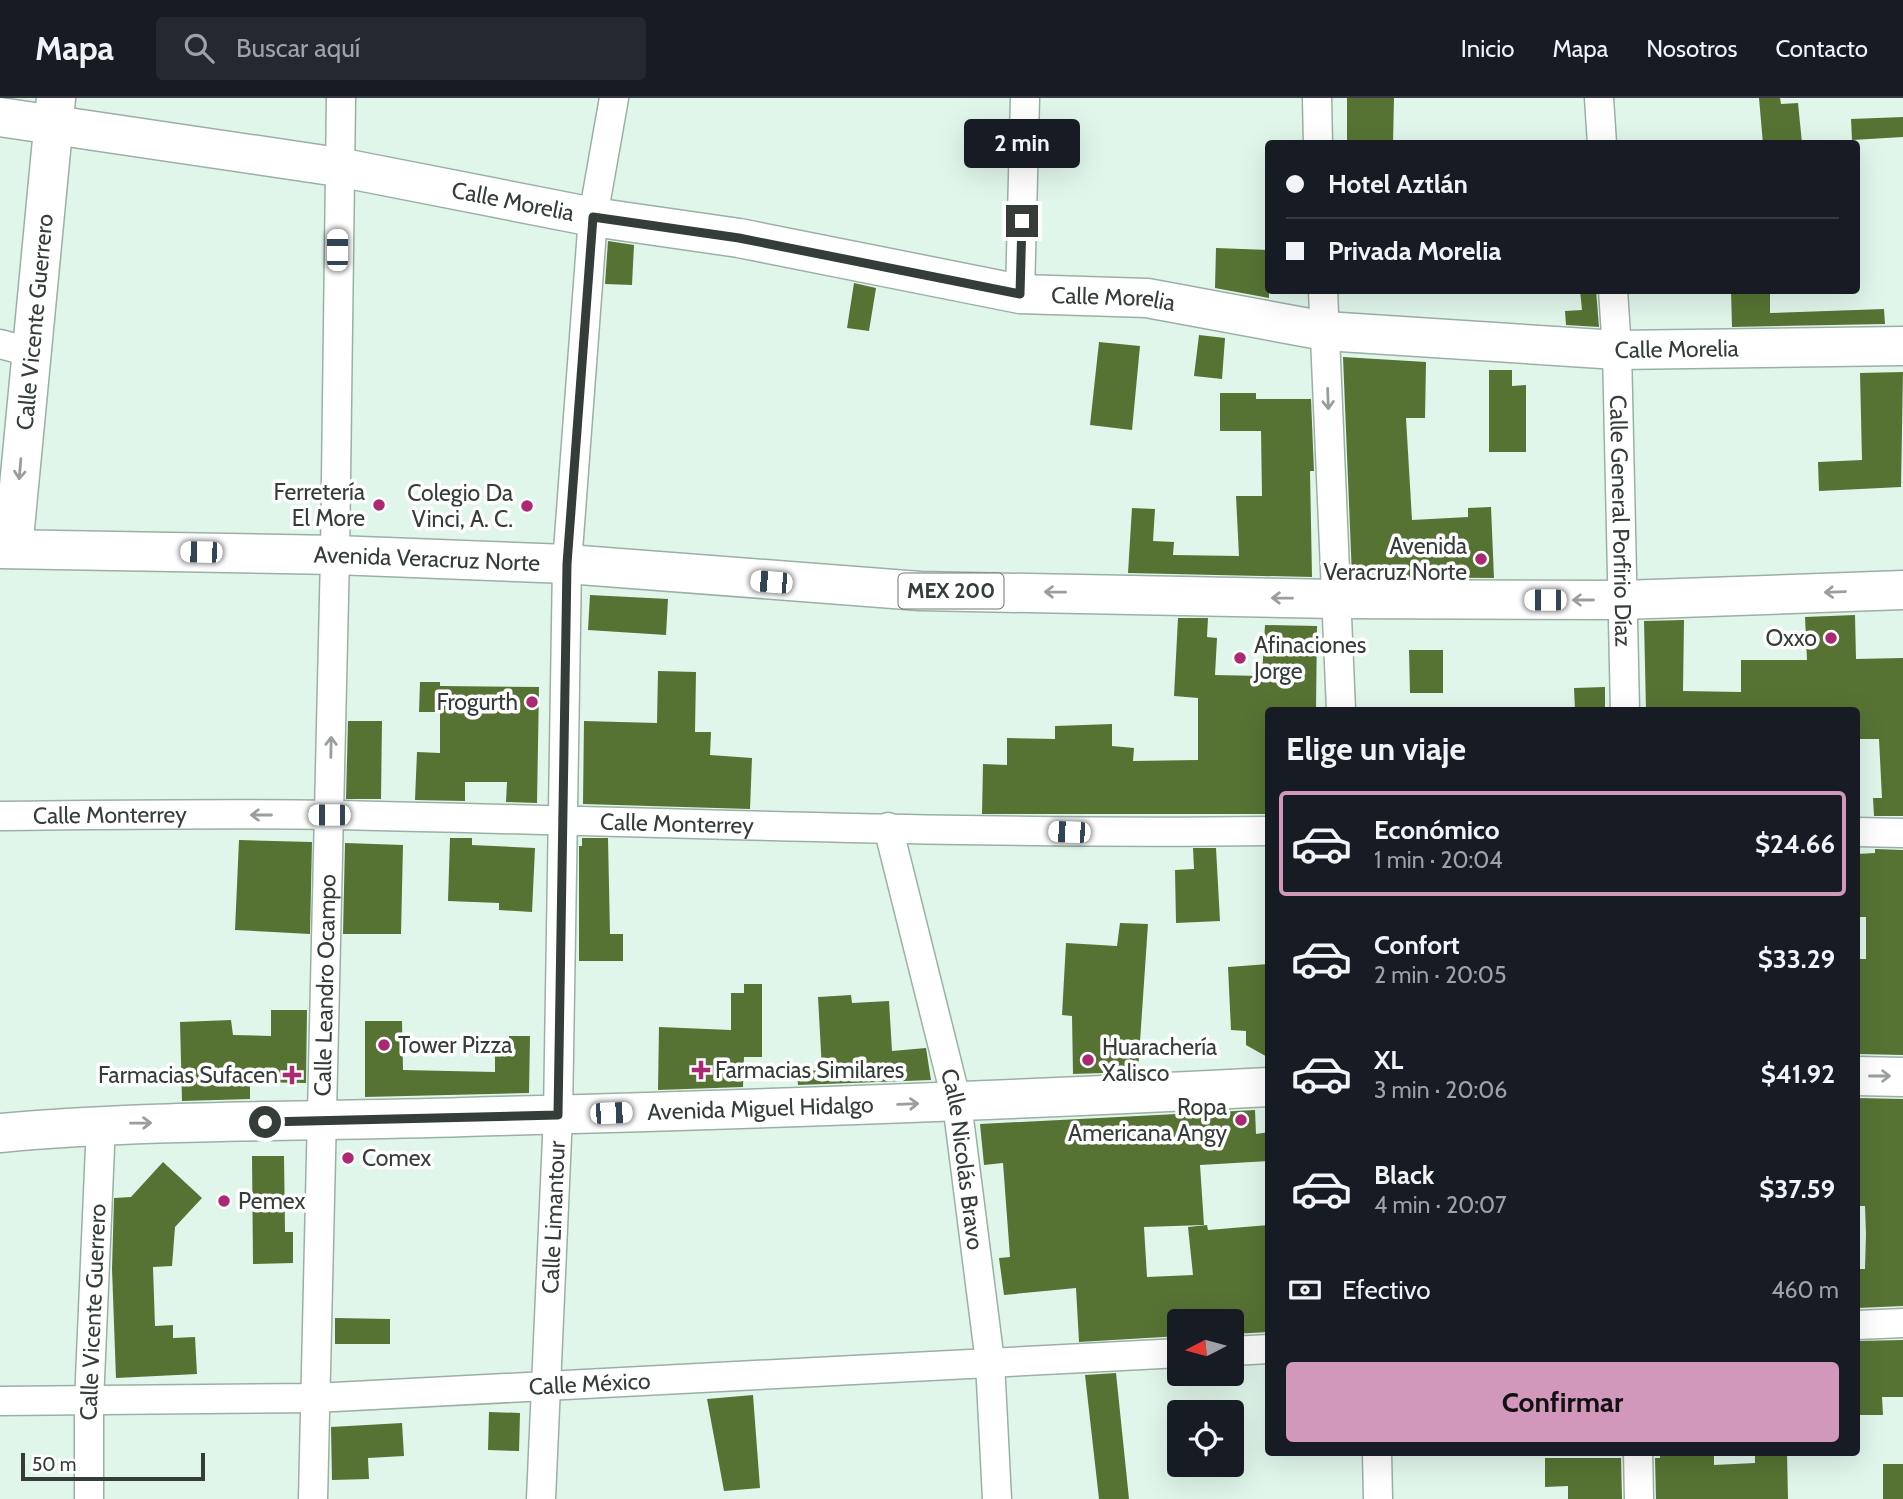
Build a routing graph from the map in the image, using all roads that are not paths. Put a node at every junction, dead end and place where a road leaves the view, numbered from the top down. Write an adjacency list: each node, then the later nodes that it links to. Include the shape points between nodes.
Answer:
1 (341, 98): 10 (street, Calle Leandro Ocampo)
2 (614, 98): 11 (street, Calle Limantour)
3 (1025, 98): 12 (street)
4 (1317, 98): 8 (street)
5 (1598, 98): 9 (street)
6 (55, 112): 7 (main road, Calle Morelia); 10 (main road, Calle Morelia); 17 (main road, Calle Vicente Guerrero)
7 (0, 117)
8 (1318, 140)
9 (1602, 140)
10 (338, 167): 11 (main road, Calle Morelia); 20 (street, Calle Leandro Ocampo)
11 (593, 217): 12 (main road, Calle Morelia, via 739,238); 21 (street, Calle Limantour)
12 (1020, 294): 15 (main road, Calle Morelia, via 1147,298)
13 (1323, 294): 15 (street)
14 (1613, 294): 18 (street, Calle General Porfirio Díaz)
15 (1325, 331): 18 (main road, Calle Morelia); 23 (street, one-way to 23)
16 (1903, 346): 18 (main road, Calle Morelia)
17 (15, 348): 19 (main road, Calle Vicente Guerrero, one-way to 19)
18 (1617, 350): 24 (street, Calle General Porfirio Díaz)
19 (6, 549): 20 (main road, Avenida Veracruz Norte / MEX 200)
20 (335, 555): 21 (main road, Avenida Veracruz Norte / MEX 200); 27 (street, Calle Leandro Ocampo, one-way to 20)
21 (567, 564): 23 (main road, Avenida Veracruz Norte / MEX 200, one-way to 21, via 920,591); 29 (street, Calle Limantour)
22 (1903, 590): 24 (main road, Avenida Veracruz Norte / MEX 200, one-way to 24)
23 (1336, 599): 24 (main road, Avenida Veracruz Norte / MEX 200, one-way to 23); 25 (street)
24 (1623, 600): 26 (street, Calle General Porfirio Díaz)
25 (1341, 707)
26 (1625, 707)
27 (329, 815): 28 (street, Calle Monterrey, one-way to 28); 29 (street, Calle Monterrey); 39 (street, Calle Leandro Ocampo)
28 (0, 816)
29 (561, 822): 30 (street, Calle Monterrey); 38 (street, Calle Limantour)
30 (888, 827): 31 (street, Calle Monterrey, via 1094,833); 37 (street, Calle Nicolás Bravo)
31 (1265, 831)
32 (1860, 832): 33 (street)
33 (1903, 833)
34 (1860, 1076): 35 (main road, one-way to 35)
35 (1903, 1077)
36 (1265, 1087): 37 (main road, Avenida Miguel Hidalgo)
37 (957, 1103): 38 (main road, Avenida Miguel Hidalgo, one-way to 37); 47 (street, Calle Nicolás Bravo)
38 (558, 1115): 39 (main road, Avenida Miguel Hidalgo); 48 (street, Calle Limantour)
39 (320, 1121): 40 (main road, Avenida Miguel Hidalgo, one-way to 39); 49 (street, Calle Leandro Ocampo)
40 (101, 1124): 41 (main road, Avenida Miguel Hidalgo); 51 (street, Calle Vicente Guerrero)
41 (0, 1133)
42 (1903, 1324): 43 (street)
43 (1860, 1325)
44 (1265, 1349): 45 (street)
45 (1244, 1350)
46 (1167, 1354): 47 (street, Calle México)
47 (990, 1362): 48 (street, Calle México); 57 (street, Calle Nicolás Bravo)
48 (545, 1385): 49 (street, Calle México); 56 (street, Calle Limantour)
49 (314, 1398): 51 (street, Calle México); 55 (street, Calle Leandro Ocampo)
50 (0, 1402): 51 (street, Calle México)
51 (89, 1402): 54 (street, Calle Vicente Guerrero)
52 (1377, 1456): 58 (street)
53 (1638, 1456): 59 (street)
54 (89, 1499)
55 (313, 1499)
56 (541, 1499)
57 (997, 1499)
58 (1378, 1499)
59 (1639, 1499)

